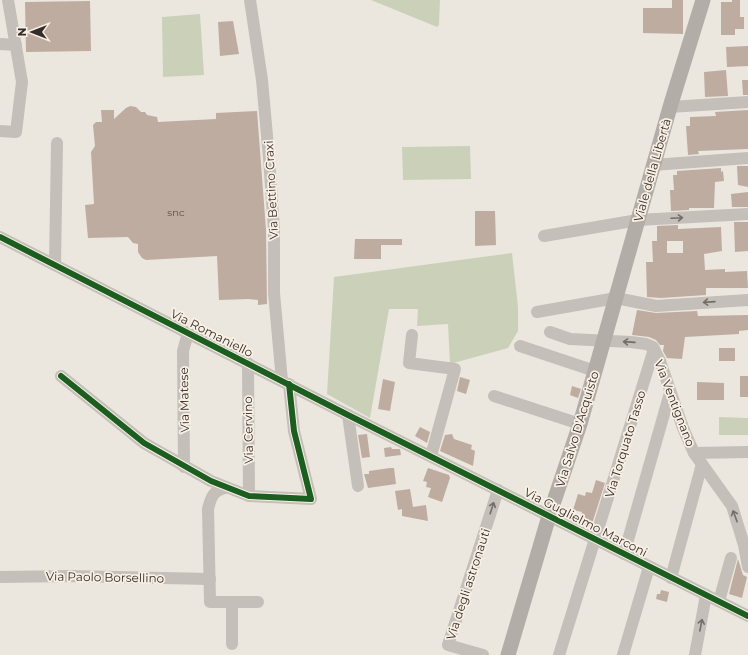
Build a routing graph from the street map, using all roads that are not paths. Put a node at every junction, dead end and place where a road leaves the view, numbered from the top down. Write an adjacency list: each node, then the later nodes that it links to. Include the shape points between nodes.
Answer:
1 (8, 0): 5 (street)
2 (250, 0): 29 (street, Via Bettino Craxi, via 262,80 274,230 274,293)
3 (703, 0): 7 (main road, Viale della Libertà)
4 (0, 44): 5 (street)
5 (16, 45): 8 (street, via 22,82 16,132)
6 (748, 102): 7 (street)
7 (670, 107): 11 (main road, Viale della Libertà)
8 (0, 130)
9 (57, 143): 16 (street)
10 (748, 158): 11 (street)
11 (653, 165): 13 (main road, Viale della Libertà)
12 (748, 214): 13 (street, one-way to 12)
13 (638, 220): 14 (street); 17 (main road, Viale della Libertà)
14 (544, 236)
15 (0, 237): 16 (street, Via Romaniello)
16 (55, 265): 21 (street, Via Romaniello)
17 (616, 298): 18 (street, one-way to 17, via 656,306); 19 (street); 23 (main road, Viale della Libertà)
18 (748, 300)
19 (537, 312)
20 (550, 332): 23 (street, Via Ventignano, via 570,339)
21 (188, 333): 26 (street, Via Romaniello); 39 (street, Via Matese, via 183,351)
22 (412, 335): 37 (street, via 409,363 455,369)
23 (604, 341): 25 (street, Via Ventignano, one-way to 23, via 646,344); 27 (main road, Via Salvo D'Acquisto)
24 (520, 346): 27 (street)
25 (654, 349): 30 (street, Via Ventignano); 45 (street, Via Torquato Tasso)
26 (248, 363): 29 (street, Via Romaniello); 43 (street, Via Cervino)
27 (595, 371): 33 (main road, Via Salvo D'Acquisto)
28 (61, 376): 39 (street, via 125,429)
29 (286, 383): 32 (street, Via Romaniello); 43 (street, Via Bettino Craxi, via 294,431 312,499)
30 (670, 393): 36 (street, Via Ventignano); 46 (street)
31 (494, 396): 33 (street)
32 (348, 415): 34 (street, Via Romaniello); 40 (street)
33 (580, 424): 44 (main road, Via Salvo D'Acquisto)
34 (414, 448): 37 (street, Via Guglielmo Marconi)
35 (748, 452): 36 (street)
36 (694, 453): 38 (street, Via Ventignano)
37 (431, 456): 42 (street, Via Guglielmo Marconi)
38 (702, 464): 49 (street, Via Ventignano, one-way to 38, via 732,506); 51 (street)
39 (184, 467): 41 (street)
40 (358, 486)
41 (225, 488): 43 (street); 52 (street, via 216,490 208,509)
42 (498, 490): 44 (street, Via Guglielmo Marconi); 59 (street, Via degli astronauti, one-way to 42, via 448,645)
43 (249, 496)
44 (549, 516): 45 (street, Via Guglielmo Marconi); 60 (main road, Via Salvo D'Acquisto)
45 (596, 540): 46 (street, Via Guglielmo Marconi); 61 (street, Via Torquato Tasso)
46 (624, 554): 48 (street, Via Guglielmo Marconi)
47 (731, 558): 54 (street)
48 (650, 567): 51 (street, Via Guglielmo Marconi); 62 (street)
49 (748, 567)
50 (0, 577): 52 (street, Via Paolo Borsellino)
51 (671, 578): 53 (street, Via Guglielmo Marconi)
52 (210, 579): 55 (street, via 210,602)
53 (706, 595): 54 (street, Via Guglielmo Marconi); 63 (street, one-way to 53)
54 (718, 601): 57 (street, Via Guglielmo Marconi)
55 (232, 602): 56 (street); 58 (street)
56 (258, 602)
57 (748, 616)
58 (232, 644)
59 (483, 655)
60 (508, 655)
61 (559, 655)
62 (623, 655)
63 (695, 655)

